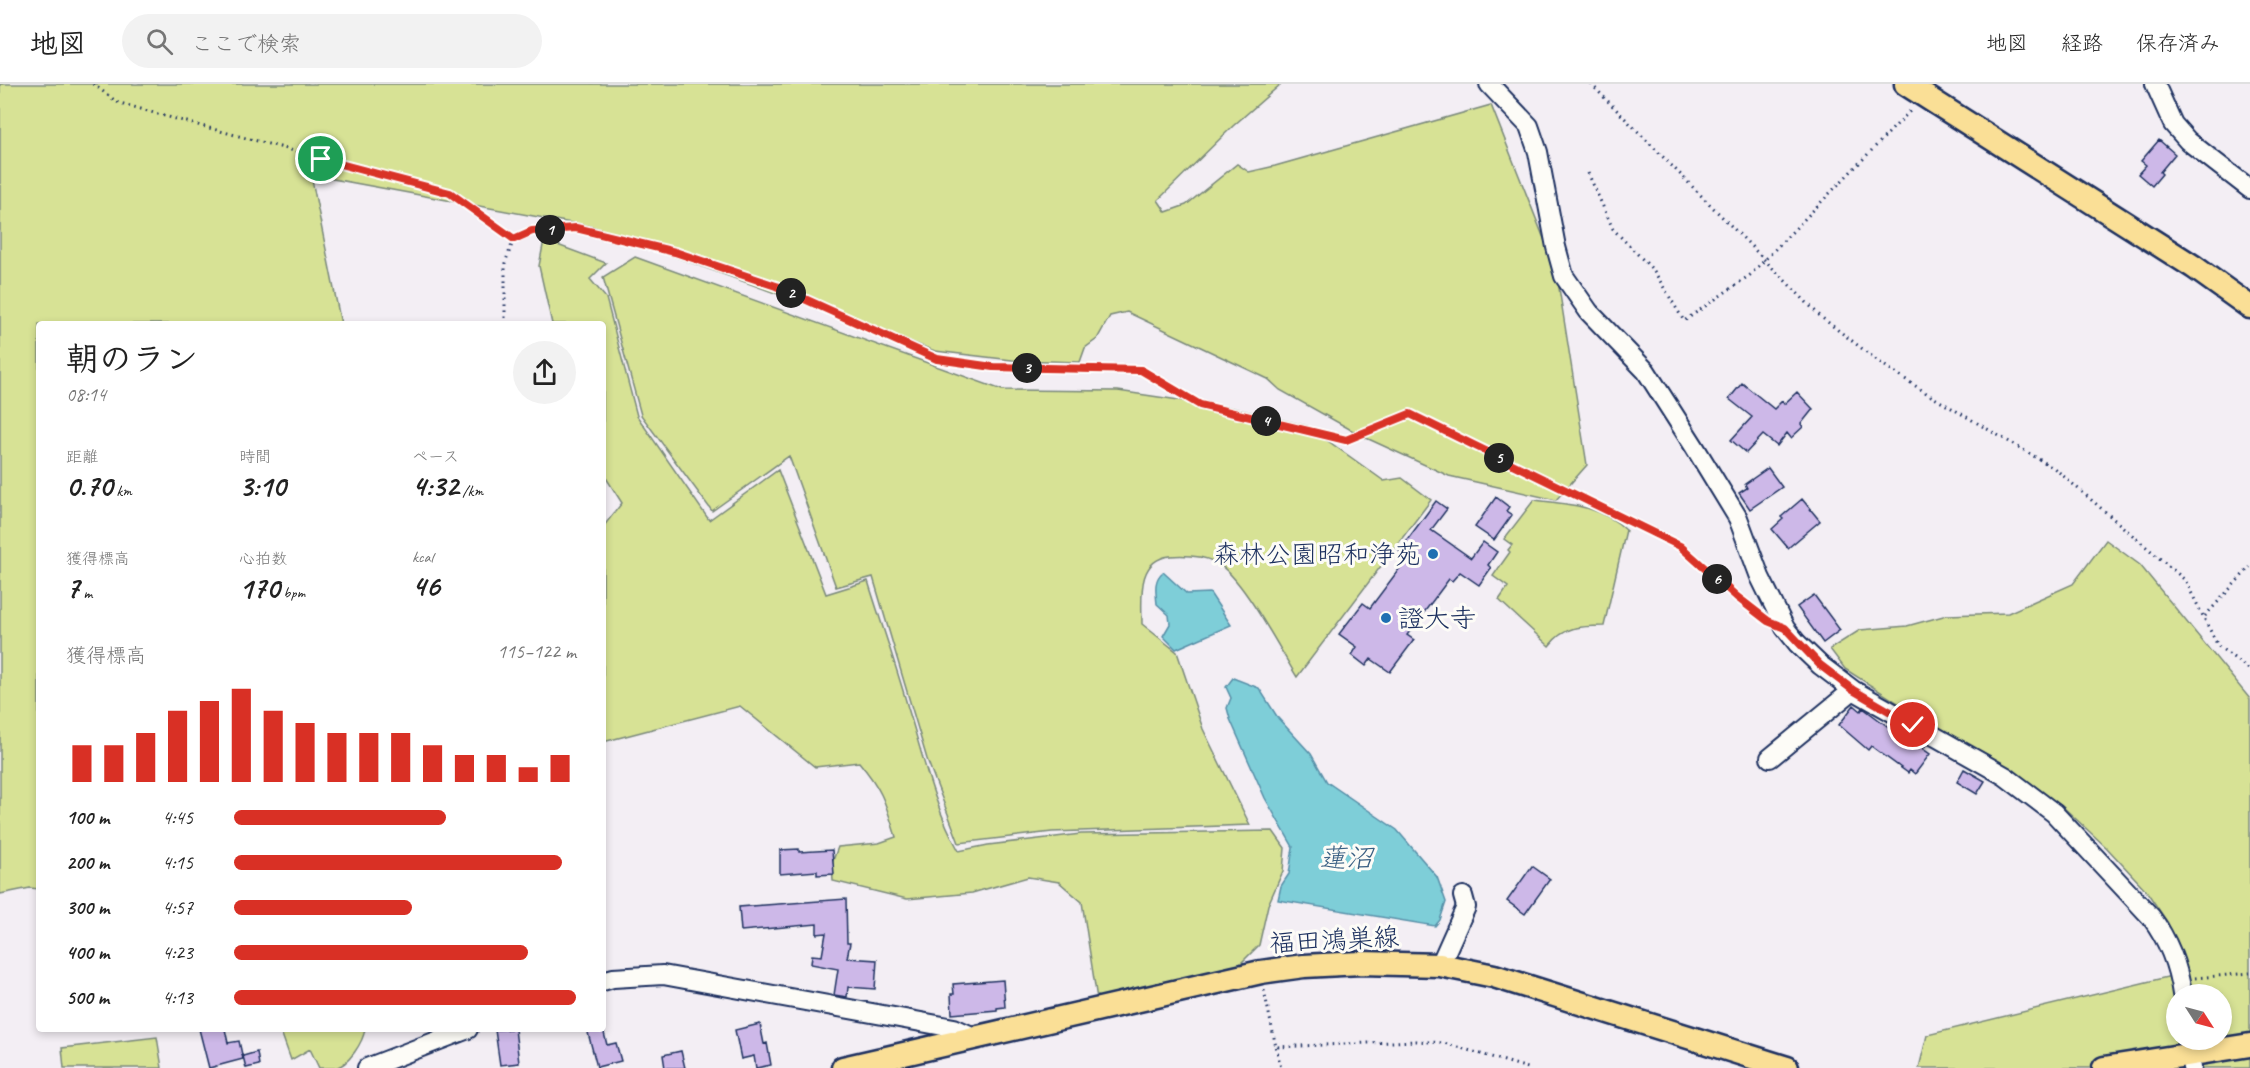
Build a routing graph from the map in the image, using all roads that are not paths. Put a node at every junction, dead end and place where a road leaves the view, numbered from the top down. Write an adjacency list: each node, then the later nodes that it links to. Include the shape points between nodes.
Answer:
1 (1489, 84): 6 (street, via 1529,126 1564,276 1590,312 1646,370 1694,446 1738,518 1785,628 1820,665)
2 (2155, 84): 4 (street, via 2173,124 2188,141)
3 (1917, 88): 5 (main road)
4 (2250, 189)
5 (2250, 307)
6 (1853, 690): 7 (street); 11 (street, via 2005,776 2055,813 2164,934)
7 (1770, 758)
8 (1463, 896): 9 (street, via 1466,907)
9 (1440, 965): 13 (main road, 福田鴻巣線, via 1304,966 1260,984); 18 (main road, 福田鴻巣線, via 1494,976)
10 (606, 980): 13 (street, via 663,975 954,1028)
11 (2180, 984)
12 (460, 1032): 16 (street)
13 (976, 1038): 17 (main road, 福田鴻巣線)
14 (2250, 1045): 15 (main road)
15 (2190, 1054): 19 (main road)
16 (367, 1068)
17 (843, 1068)
18 (1787, 1068)
19 (2104, 1068)

